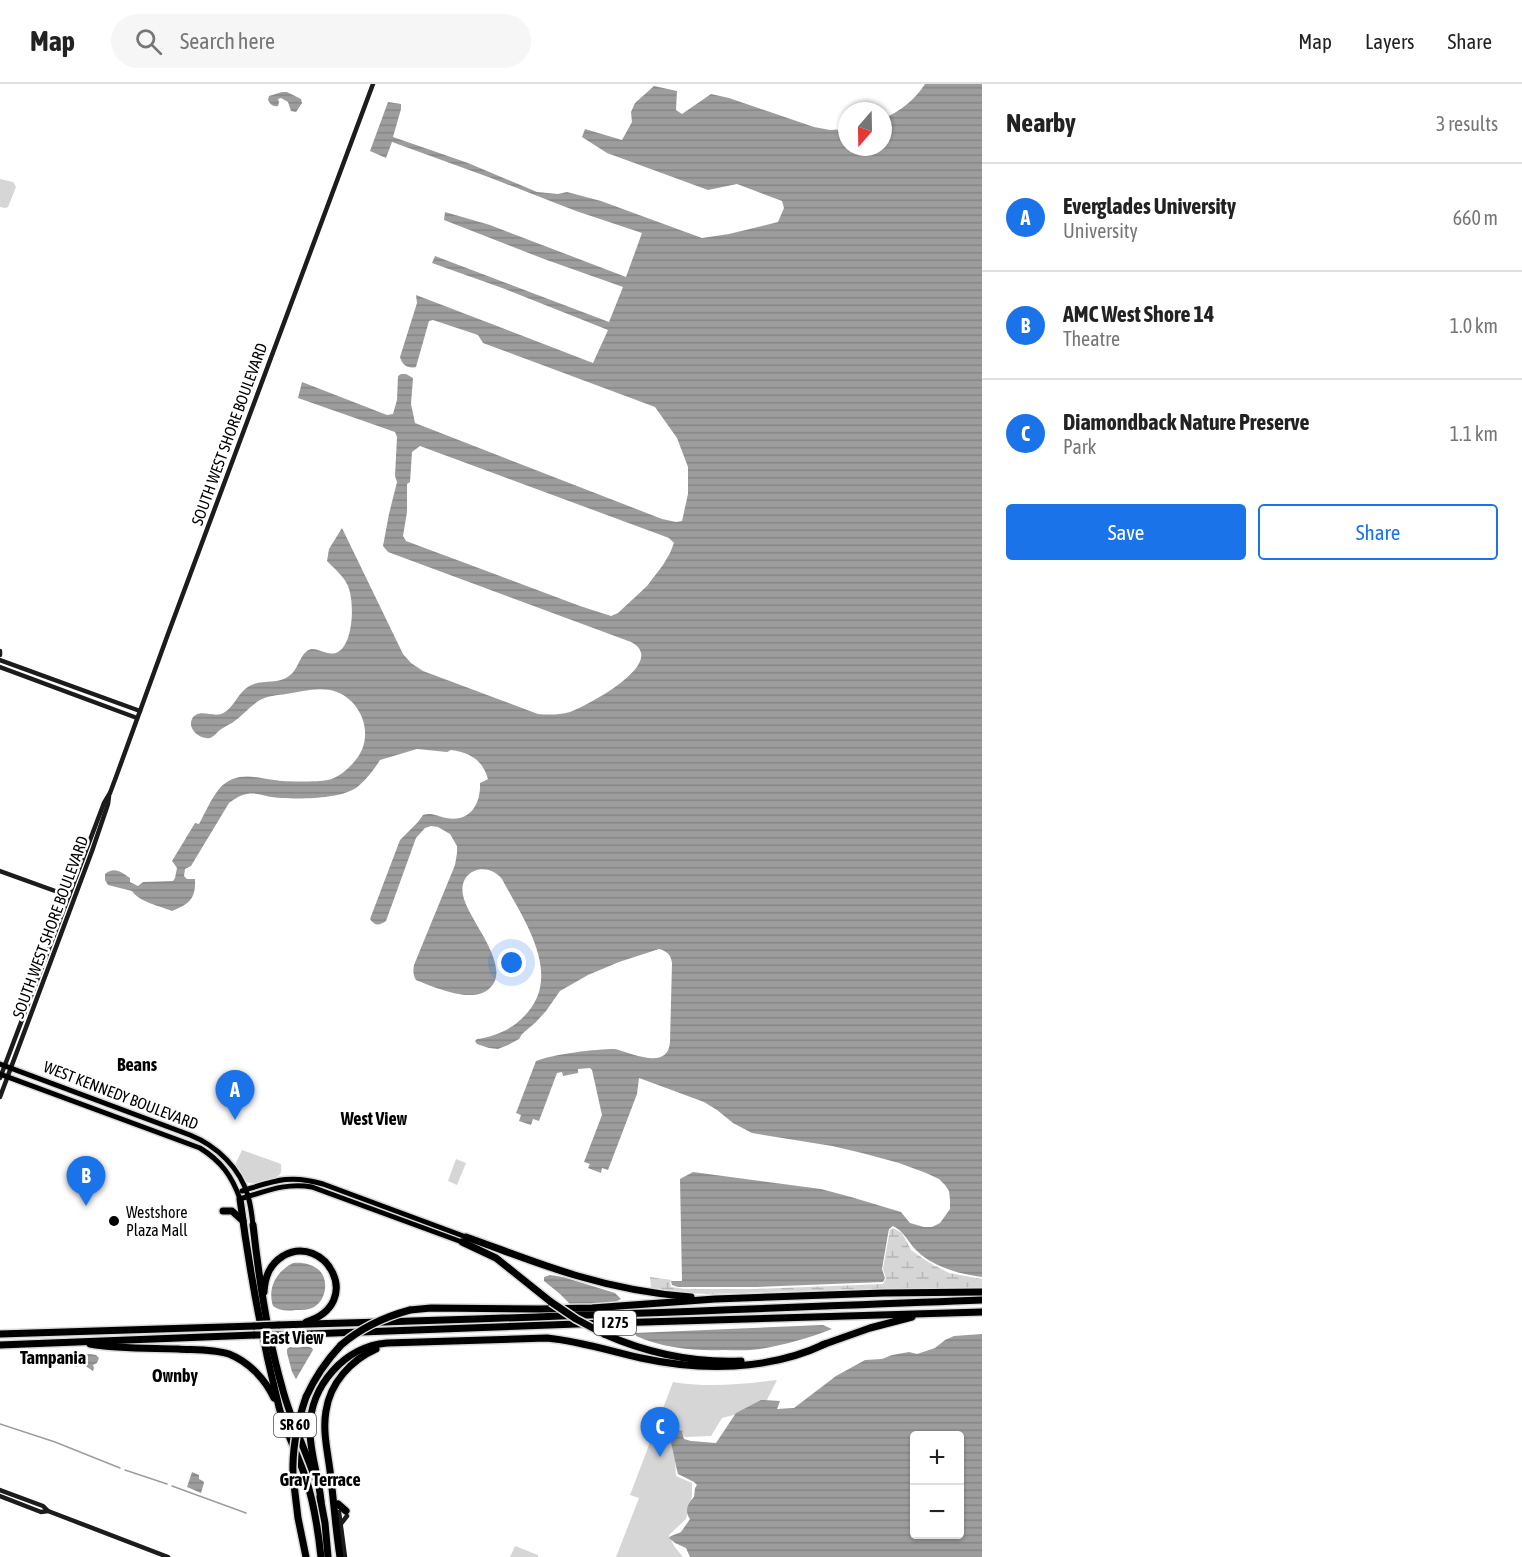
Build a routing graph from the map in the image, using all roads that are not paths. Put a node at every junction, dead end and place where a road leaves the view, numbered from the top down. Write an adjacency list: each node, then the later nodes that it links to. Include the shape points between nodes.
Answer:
1 (373, 84): 4 (street, SOUTH WEST SHORE BOULEVARD)
2 (0, 660): 4 (street)
3 (0, 667): 5 (street)
4 (140, 711): 5 (street, SOUTH WEST SHORE BOULEVARD)
5 (137, 718): 6 (street, SOUTH WEST SHORE BOULEVARD)
6 (110, 793): 8 (street, SOUTH WEST SHORE BOULEVARD); 9 (street, SOUTH WEST SHORE BOULEVARD, via 92,851)
7 (0, 871): 8 (street)
8 (69, 896): 9 (street, SOUTH WEST SHORE BOULEVARD)
9 (5, 1066): 10 (street); 12 (main road, WEST KENNEDY BOULEVARD / SR 60)
10 (2, 1076): 11 (street); 13 (main road, WEST KENNEDY BOULEVARD / SR 60)
11 (0, 1097)
12 (144, 1118): 13 (main road); 14 (main road, WEST KENNEDY BOULEVARD / SR 60)
13 (142, 1125): 15 (main road, WEST KENNEDY BOULEVARD / SR 60)
14 (190, 1135): 15 (main road); 17 (main road, WEST KENNEDY BOULEVARD / SR 60, via 212,1146)
15 (177, 1138): 16 (main road, WEST KENNEDY BOULEVARD / SR 60)
16 (213, 1156): 17 (main road); 18 (main road, WEST KENNEDY BOULEVARD / SR 60)
17 (231, 1164): 18 (main road, WEST KENNEDY BOULEVARD / SR 60)
18 (243, 1194): 20 (highway, SR 60); 21 (main road, SR 60); 22 (main road, via 305,1185)
19 (223, 1211): 20 (highway, via 232,1211)
20 (243, 1221): 36 (highway, SR 60)
21 (253, 1225): 24 (highway, SR 60)
22 (464, 1239): 25 (highway, via 602,1283); 33 (highway, bridge, via 496,1258 576,1319 651,1352 688,1359 737,1361 772,1358)
23 (982, 1292): 25 (highway)
24 (263, 1297): 29 (highway, via 267,1273 287,1254 310,1253 330,1268 336,1289 327,1311 309,1321); 39 (highway, SR 60, via 281,1386)
25 (715, 1299): 45 (highway, bridge, via 592,1308 431,1308 391,1316 358,1332 323,1366 306,1397 296,1433 293,1476)
26 (982, 1300): 29 (highway, I 275)
27 (982, 1312): 28 (highway, I 275)
28 (949, 1313): 31 (highway, I 275, bridge); 33 (highway, via 893,1321)
29 (280, 1325): 30 (highway, I 275, bridge)
30 (0, 1334)
31 (66, 1342): 34 (highway, I 275); 36 (highway, via 224,1353 254,1369)
32 (392, 1343): 33 (highway, via 547,1338 651,1360 714,1366 777,1360); 35 (highway, via 357,1359); 39 (highway, via 371,1346 351,1355 335,1368 318,1393 310,1431)
33 (825, 1344)
34 (0, 1345)
35 (335, 1385): 41 (highway, via 328,1417 338,1504); 43 (highway, via 325,1423)
36 (281, 1412): 46 (highway, SR 60, via 310,1493)
37 (0, 1490): 40 (street)
38 (0, 1496): 40 (street, via 41,1512)
39 (321, 1501): 47 (highway, SR 60)
40 (48, 1511): 44 (street)
41 (344, 1513): 42 (street); 42 (street)
42 (340, 1525): 43 (street)
43 (341, 1555)
44 (168, 1557)
45 (306, 1557)
46 (321, 1557)
47 (328, 1557)

